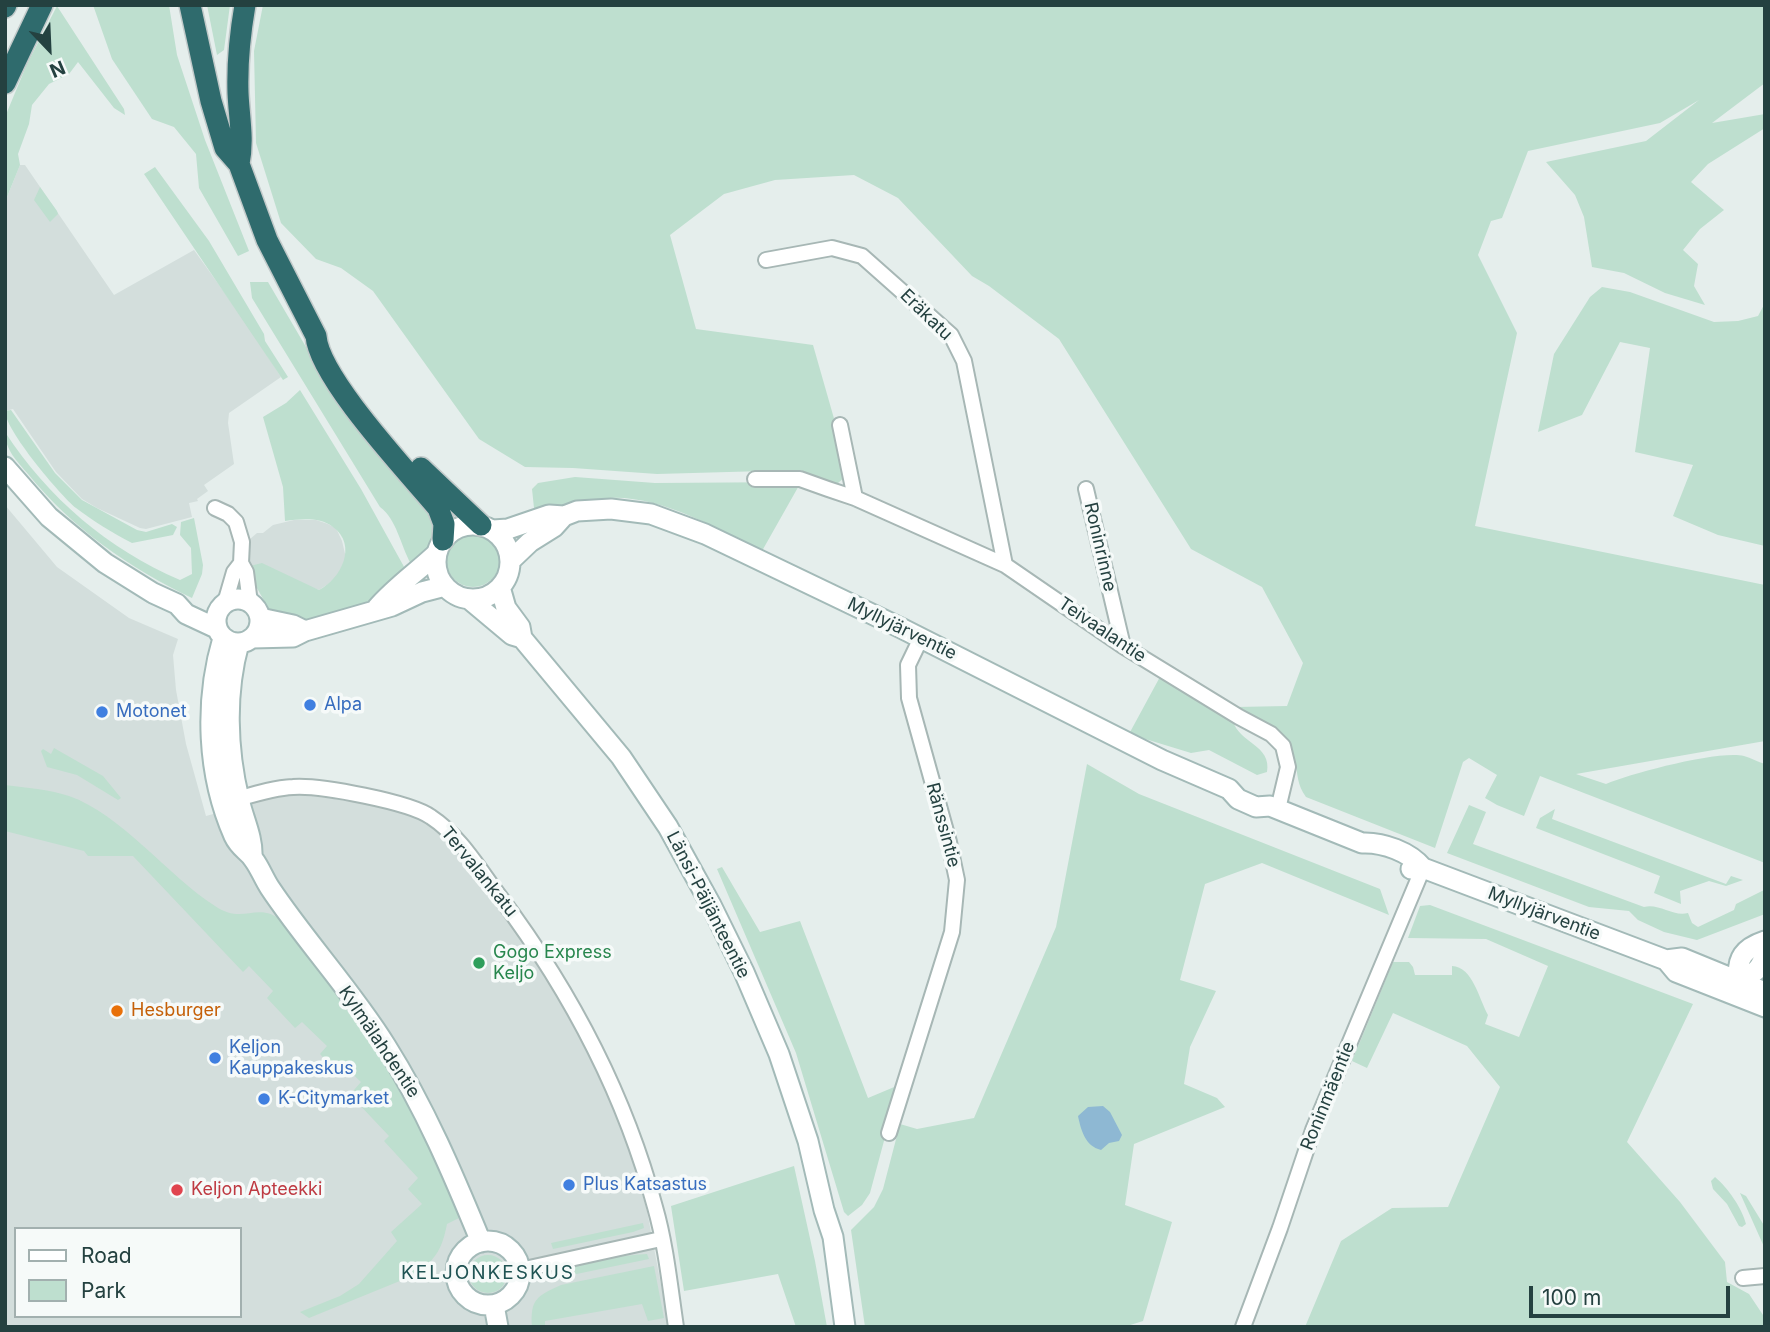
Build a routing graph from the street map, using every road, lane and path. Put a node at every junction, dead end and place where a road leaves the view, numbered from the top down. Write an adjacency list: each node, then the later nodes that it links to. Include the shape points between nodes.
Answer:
1 (42, 5): 4 (highway)
2 (190, 5): 5 (highway, via 225,148)
3 (245, 5): 5 (highway, via 239,38 243,144)
4 (5, 83)
5 (239, 164): 7 (highway, via 267,240)
6 (766, 260): 19 (street, Eräkatu, via 832,248 862,256 951,335 964,360)
7 (316, 336): 15 (highway, via 327,343 382,425 442,489); 16 (highway, via 317,349 341,387 438,508 444,524)
8 (840, 425): 12 (street)
9 (5, 467): 23 (main road, via 70,536 128,579)
10 (755, 479): 12 (street, Teivaalantie, via 800,479)
11 (1086, 489): 31 (street, Roninrinne)
12 (855, 498): 19 (street, Teivaalantie)
13 (215, 508): 18 (street, via 236,522 242,541)
14 (564, 516): 15 (main road, Myllyjärventie, via 549,516 524,526); 17 (main road, Myllyjärventie); 30 (main road, Myllyjärventie, via 611,509 651,514 705,534)
15 (487, 528): 16 (main road, via 461,526); 17 (main road, via 506,544)
16 (440, 547): 20 (main road, via 437,571); 25 (main road)
17 (510, 561): 21 (main road)
18 (241, 563): 24 (street); 26 (street)
19 (1004, 565): 31 (street, Teivaalantie)
20 (445, 586): 22 (main road); 25 (main road)
21 (500, 587): 22 (main road); 29 (main road, Länsi-Päijänteentie)
22 (469, 599): 29 (main road, Länsi-Päijänteentie, via 512,635)
23 (177, 604): 24 (main road, via 205,609); 28 (main road, via 186,614)
24 (222, 606): 26 (main road, via 236,599); 28 (main road, via 216,619)
25 (376, 609): 27 (main road)
26 (255, 611): 27 (main road); 28 (main road, via 258,631)
27 (305, 631): 28 (main road, via 293,637)
28 (233, 637): 32 (main road, Kylmälahdentie)
29 (522, 638): 49 (main road, Länsi-Päijänteentie, via 621,757 668,827 744,972 779,1054 808,1141)
30 (921, 638): 33 (main road, Myllyjärventie, via 1162,760 1230,789 1238,799 1256,807); 40 (street, Ränssintie, via 908,665 909,698 957,880 952,932)
31 (1123, 646): 33 (street, Teivaalantie, via 1271,734 1283,746 1288,767)
32 (231, 801): 41 (street, Tervalankatu, via 296,786 358,794 408,806 430,815 448,830 519,922 599,1057 634,1140); 42 (main road, Kylmälahdentie, via 241,849 253,856 268,886 385,1044 426,1113)
33 (1274, 807): 34 (main road, Myllyjärventie, via 1362,843 1375,842 1415,858)
34 (1423, 868): 37 (main road, Myllyjärventie, via 1666,960 1682,958); 50 (street, Roninmäentie, via 1313,1130)
35 (1765, 941): 37 (main road, via 1750,946 1740,957)
36 (1765, 954): 37 (main road, via 1755,973)
37 (1733, 985): 38 (main road, Myllyjärventie); 39 (main road, Myllyjärventie)
38 (1765, 992)
39 (1765, 1007)
40 (889, 1133)
41 (661, 1239): 43 (street); 48 (street, Tervalankatu)
42 (481, 1242): 43 (main road, via 498,1243 510,1250); 46 (main road, via 460,1257 458,1286 484,1306)
43 (520, 1270): 46 (main road, via 515,1291)
44 (1765, 1276): 45 (street)
45 (1743, 1278)
46 (494, 1305): 47 (main road)
47 (498, 1327)
48 (676, 1327)
49 (845, 1327)
50 (1243, 1327)

